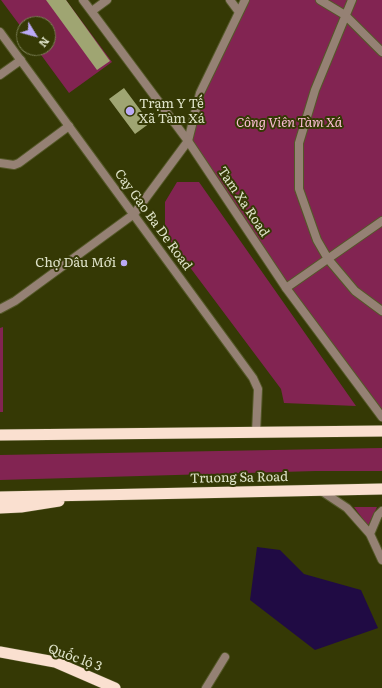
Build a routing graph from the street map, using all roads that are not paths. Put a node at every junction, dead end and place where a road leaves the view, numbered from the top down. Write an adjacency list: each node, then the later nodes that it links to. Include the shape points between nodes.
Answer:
1 (83, 0): 7 (street, Tam Xa Road)
2 (107, 0): 7 (street)
3 (230, 0): 8 (street)
4 (245, 0): 8 (street)
5 (320, 0): 9 (street)
6 (352, 0): 9 (street)
7 (92, 11): 15 (street, Tam Xa Road)
8 (239, 12): 15 (street, via 200,93)
9 (345, 16): 11 (street); 19 (street, via 316,90 299,143 299,189 317,240)
10 (0, 32): 12 (street, Cay Gao Ba De Road)
11 (382, 52)
12 (20, 60): 13 (street); 14 (street, Cay Gao Ba De Road)
13 (0, 75)
14 (69, 126): 16 (street, via 19,163); 17 (street, Cay Gao Ba De Road)
15 (188, 141): 17 (street); 20 (street, Tam Xa Road)
16 (0, 163)
17 (134, 214): 21 (street, via 15,301); 26 (street, Cay Gao Ba De Road, via 253,378 258,389)
18 (382, 221): 19 (street)
19 (328, 259): 20 (street); 22 (street, via 355,291)
20 (286, 288): 23 (street, Tam Xa Road)
21 (0, 309)
22 (382, 311)
23 (382, 417)
24 (0, 428): 27 (highway, via 42,427)
25 (382, 431): 26 (highway)
26 (256, 433): 27 (highway)
27 (102, 434): 28 (highway)
28 (0, 435)
29 (382, 489): 30 (highway, Truong Sa Road)
30 (319, 490): 31 (highway, Truong Sa Road); 35 (street, via 347,508)
31 (97, 495): 32 (highway, Truong Sa Road); 33 (highway, Truong Sa Road)
32 (0, 497)
33 (0, 508)
34 (382, 511): 35 (street)
35 (370, 534): 36 (street)
36 (382, 560)
37 (0, 652): 39 (highway, Quốc lộ 3, via 55,662)
38 (225, 657): 40 (street)
39 (115, 688)
40 (206, 688)

